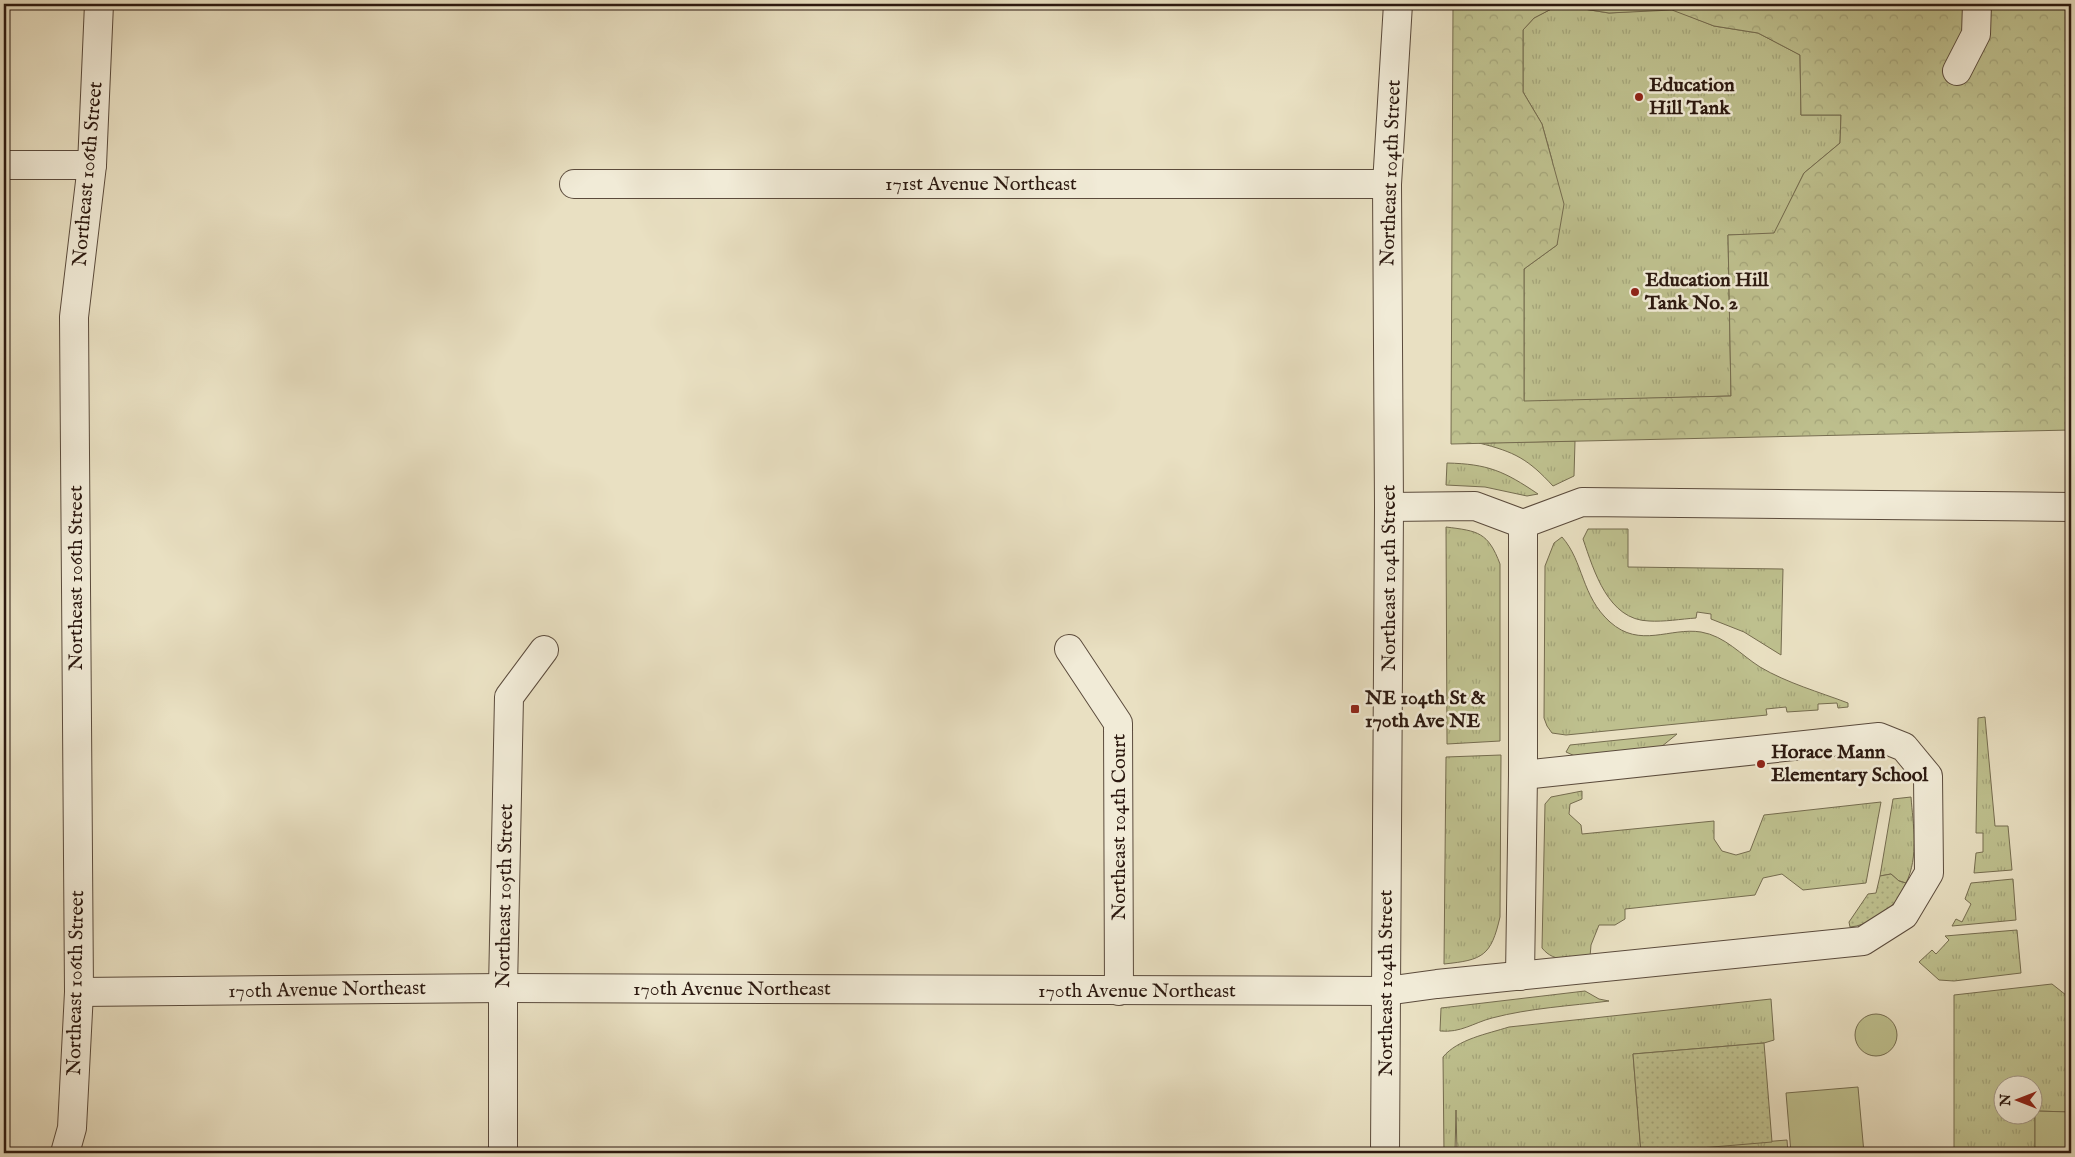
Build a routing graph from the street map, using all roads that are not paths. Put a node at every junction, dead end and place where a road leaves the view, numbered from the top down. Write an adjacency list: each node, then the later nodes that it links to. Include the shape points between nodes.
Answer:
1 (100, 4): 6 (street, Northeast 106th Street)
2 (1398, 4): 8 (street, Northeast 104th Street)
3 (1977, 4): 4 (street, via 1976,34)
4 (1957, 71)
5 (4, 165): 6 (street)
6 (92, 166): 19 (street, Northeast 106th Street, via 74,317)
7 (574, 184): 8 (street, 171st Avenue Northeast)
8 (1387, 184): 9 (street, Northeast 104th Street)
9 (1389, 507): 11 (street, via 1475,506); 18 (street, Northeast 104th Street)
10 (2071, 507): 11 (street, via 1582,502)
11 (1523, 524): 14 (street)
12 (1069, 649): 17 (street, Northeast 104th Court, via 1118,723)
13 (544, 650): 16 (street, Northeast 105th Street, via 510,697)
14 (1523, 775): 15 (street); 15 (street, 170th Avenue Northeast, via 1879,738 1904,747 1928,776 1929,873 1904,915 1863,941)
15 (1520, 976): 18 (street, 170th Avenue Northeast)
16 (503, 988): 17 (street, 170th Avenue Northeast); 19 (street, 170th Avenue Northeast); 21 (street, Northeast 105th Street)
17 (1119, 991): 18 (street, 170th Avenue Northeast)
18 (1386, 991): 22 (street, Northeast 104th Street)
19 (78, 992): 20 (street, Northeast 106th Street, via 72,1128)
20 (66, 1153)
21 (503, 1153)
22 (1385, 1153)

